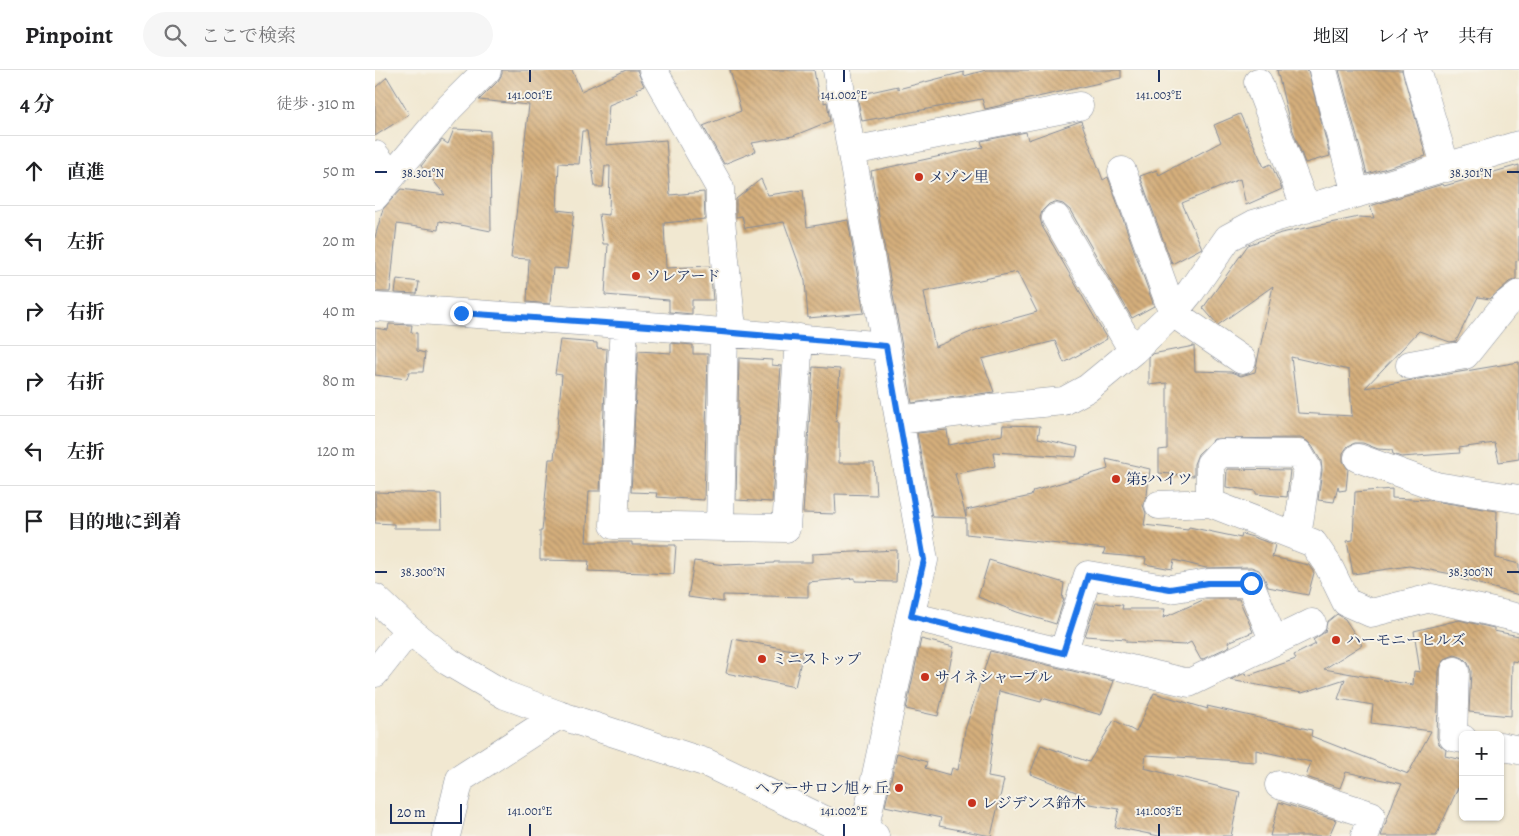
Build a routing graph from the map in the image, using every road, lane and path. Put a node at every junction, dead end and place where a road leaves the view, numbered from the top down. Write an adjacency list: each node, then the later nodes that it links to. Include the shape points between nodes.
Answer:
1 (487, 70): 13 (street, via 450,107)
2 (653, 70): 22 (street, via 720,188 731,319)
3 (837, 70): 9 (street)
4 (1323, 70): 14 (street)
5 (1417, 70): 11 (street)
6 (1258, 82): 16 (street)
7 (1079, 106): 9 (street)
8 (1519, 145): 11 (street)
9 (852, 151): 24 (street)
10 (375, 155): 13 (street)
11 (1446, 168): 14 (street)
12 (1122, 171): 20 (street)
13 (392, 176): 15 (street)
14 (1356, 194): 16 (street)
15 (375, 196)
16 (1306, 209): 20 (street, via 1254,224 1228,238)
17 (1056, 218): 25 (street)
18 (1519, 294): 27 (street, via 1505,305 1465,355)
19 (375, 307): 21 (street)
20 (1173, 313): 25 (street); 26 (street)
21 (624, 324): 22 (street); 33 (street, via 614,525)
22 (729, 332): 23 (street); 33 (street)
23 (799, 338): 24 (street); 33 (street, via 786,528)
24 (886, 346): 28 (street)
25 (1133, 351): 28 (street, via 1088,388 1064,401)
26 (1242, 360)
27 (1410, 365)
28 (899, 420): 36 (street, via 924,560)
29 (1359, 458): 30 (street, via 1436,486)
30 (1519, 499)
31 (1211, 503): 32 (street); 34 (street); 34 (street, via 1211,464 1220,453 1299,454 1307,468)
32 (1159, 505)
33 (720, 527)
34 (1297, 537): 37 (street, via 1313,543 1328,565 1345,602 1371,613 1431,598)
35 (375, 598): 39 (street)
36 (911, 616): 41 (street); 49 (street)
37 (1519, 618)
38 (1313, 623): 40 (street)
39 (409, 630): 43 (street); 44 (street, via 449,662 505,694)
40 (1274, 642): 41 (street, via 1189,683); 41 (street, via 1251,583 1208,583 1170,589 1088,575)
41 (1063, 653)
42 (1455, 671): 45 (street, via 1453,737)
43 (375, 673)
44 (559, 715): 49 (street, via 707,763 833,824); 50 (street, via 460,779)
45 (1459, 738)
46 (1504, 747): 47 (street)
47 (1519, 750)
48 (1279, 785): 51 (street, via 1371,815)
49 (867, 835)
50 (446, 836)
51 (1365, 836)

